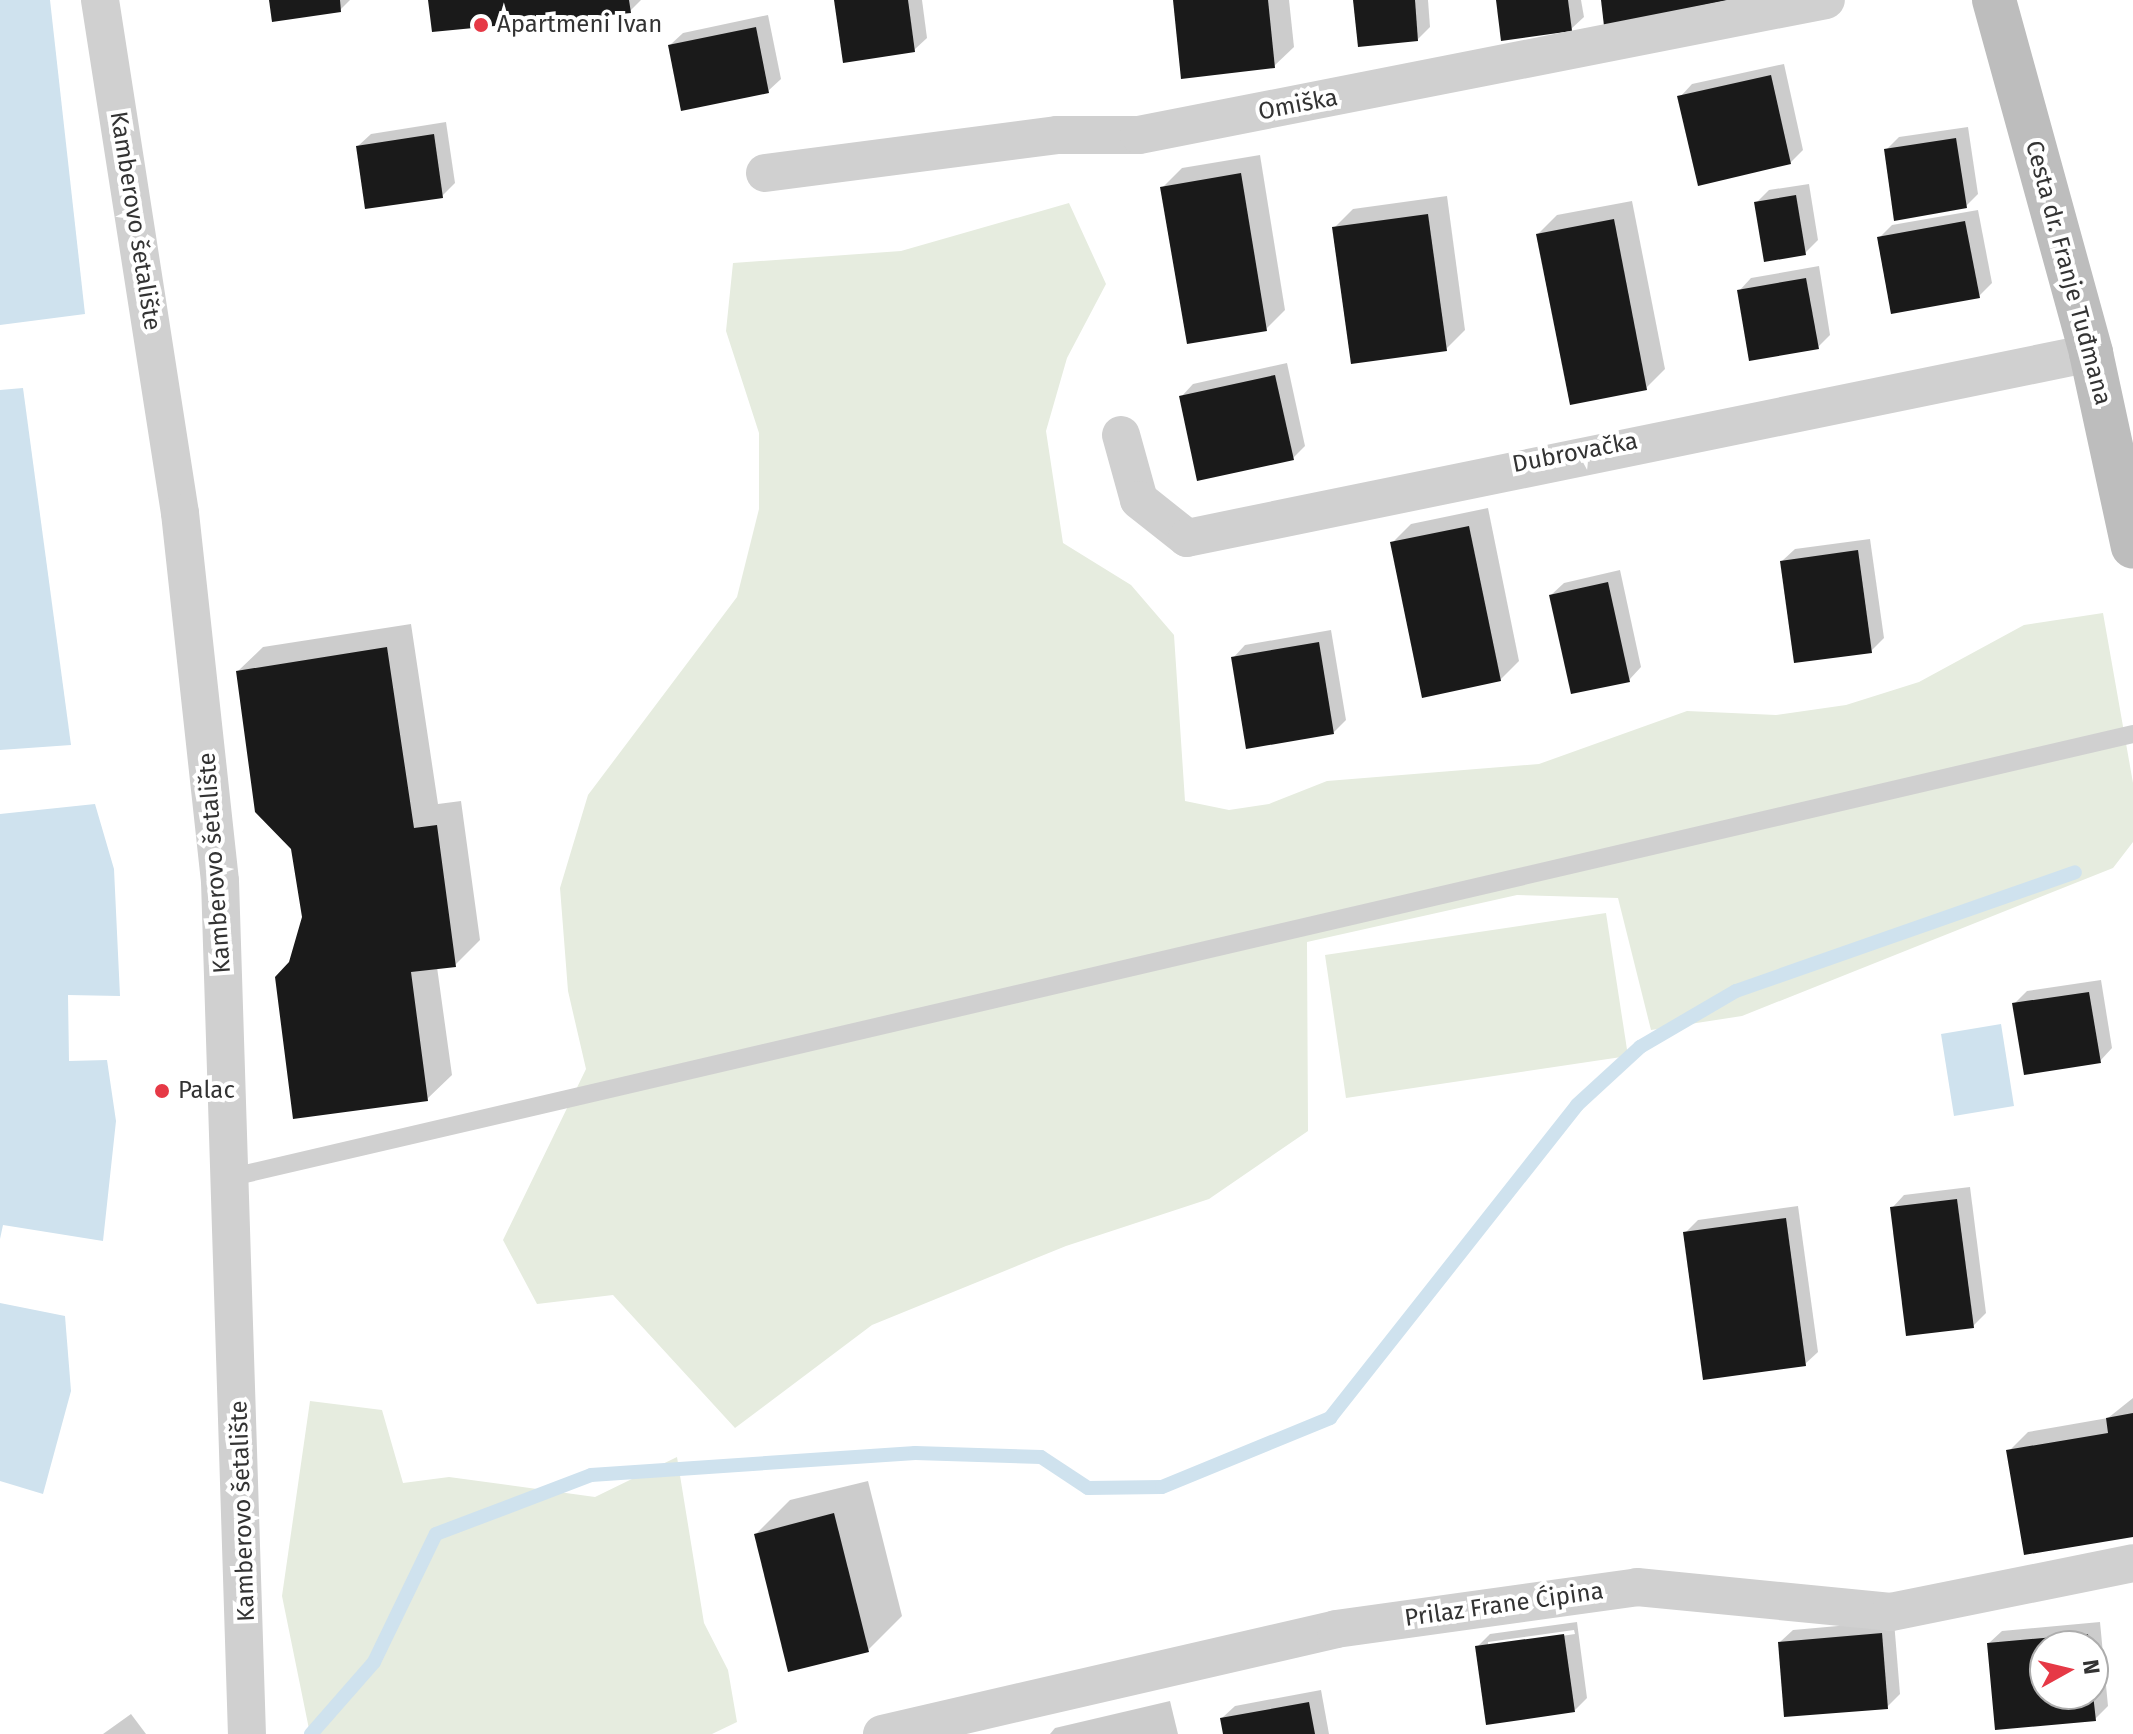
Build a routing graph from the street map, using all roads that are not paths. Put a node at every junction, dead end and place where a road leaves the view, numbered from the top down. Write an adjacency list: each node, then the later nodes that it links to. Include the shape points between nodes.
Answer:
1 (100, 0): 10 (street, Kamberovo šetalište, via 182,529 220,881)
2 (1826, 0): 4 (street, Omiška, via 1139,135 1057,135)
3 (1994, 0): 5 (main road, Cesta dr. Franje Tuđmana)
4 (765, 173)
5 (2091, 353): 6 (street, Dubrovačka, via 1442,480 1187,538 1139,500); 7 (main road, Cesta dr. Franje Tuđmana)
6 (1121, 435)
7 (2126, 468): 8 (main road, Cesta dr. Franje Tuđmana)
8 (2133, 547)
9 (2133, 734): 10 (lane)
10 (232, 1177): 12 (street, Kamberovo šetalište)
11 (2133, 1563): 13 (street, Prilaz Frane Ćipina, via 1891,1612 1637,1587 1336,1629)
12 (247, 1734)
13 (882, 1734)

